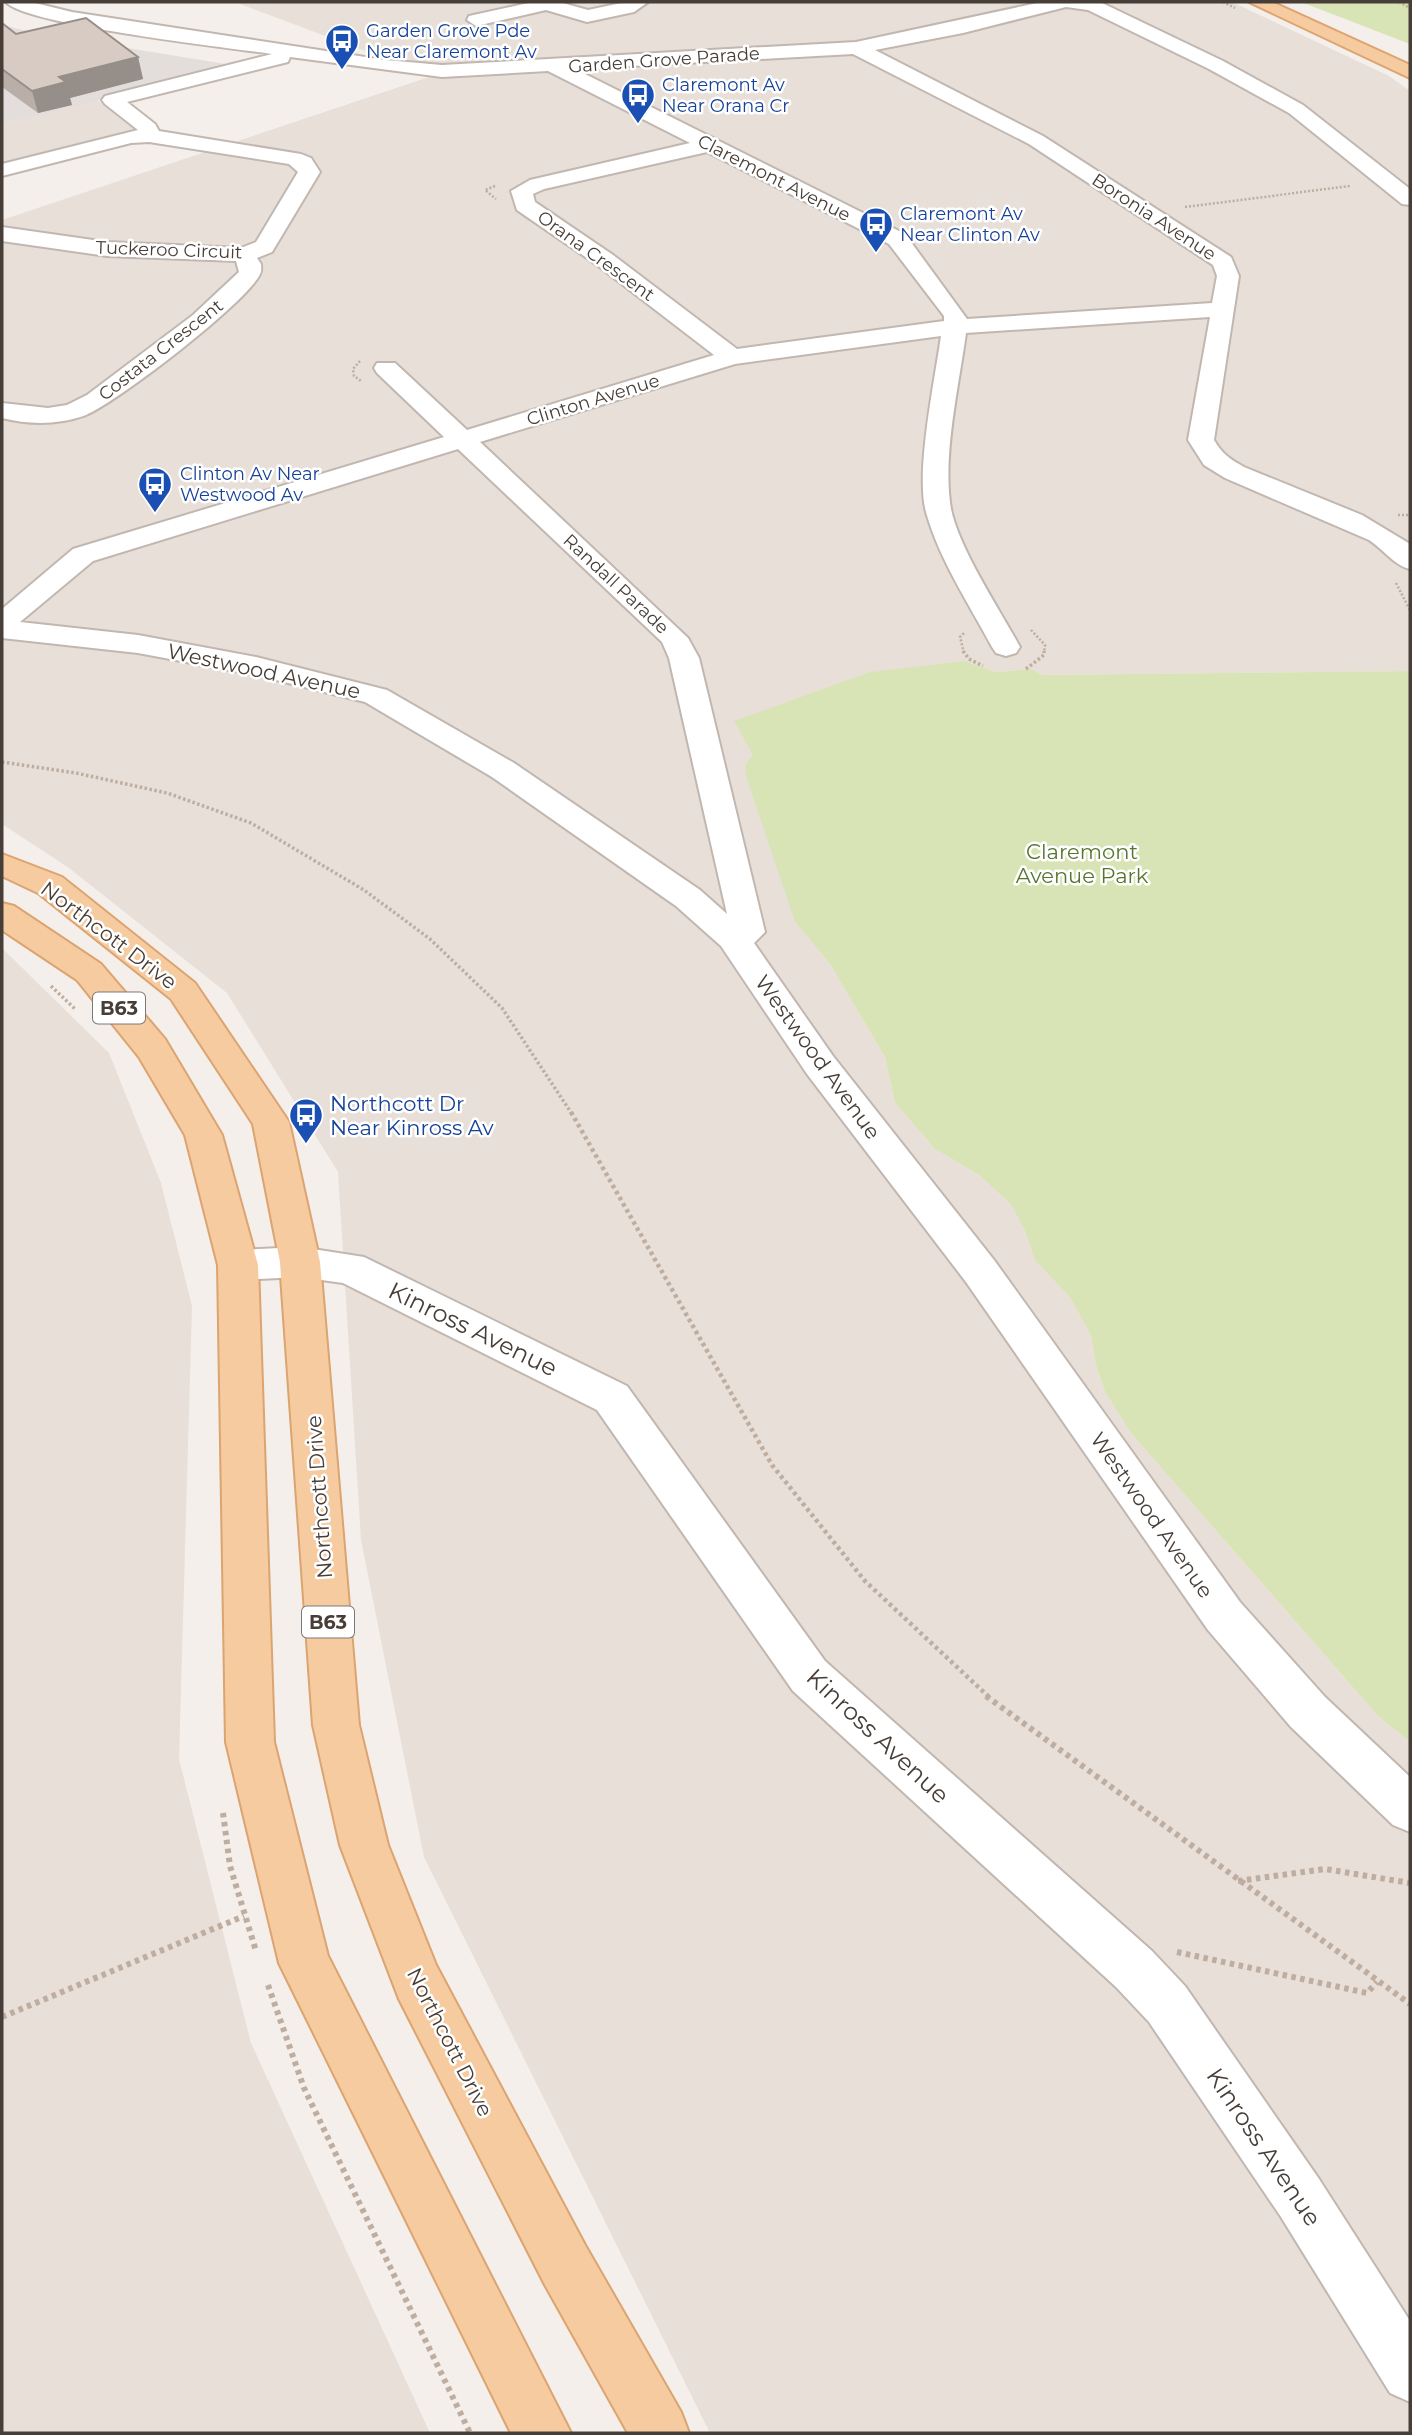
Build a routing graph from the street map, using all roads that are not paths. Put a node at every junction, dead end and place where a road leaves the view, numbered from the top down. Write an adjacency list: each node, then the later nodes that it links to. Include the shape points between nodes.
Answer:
1 (15, 2): 8 (street, Garden Grove Parade, via 72,18)
2 (639, 2): 6 (street, via 587,16 547,4)
3 (1063, 2): 7 (street, Garden Grove Parade)
4 (1069, 2): 14 (street, via 1092,5 1296,108)
5 (1258, 2): 10 (main road)
6 (476, 20)
7 (856, 48): 9 (street, Garden Grove Parade); 17 (street, Boronia Avenue, via 1035,140 1223,262 1228,276)
8 (299, 53): 9 (street, Garden Grove Parade, via 442,71); 11 (street, via 112,100 148,128)
9 (553, 66): 12 (street, Claremont Avenue)
10 (1410, 72)
11 (149, 136): 13 (street, Tuckeroo Circuit); 16 (street, Tuckeroo Circuit, via 304,162 309,172 271,237 264,247)
12 (709, 145): 18 (street, Claremont Avenue, via 897,239 956,316); 19 (street, Orana Crescent, via 522,191 525,205)
13 (2, 170)
14 (1410, 199)
15 (2, 234): 16 (street, Tuckeroo Circuit, via 107,249)
16 (243, 255): 21 (street, Costata Crescent, via 250,273 232,295 100,398 74,411 46,416)
17 (1223, 309): 18 (street, Clinton Avenue); 23 (street, Boronia Avenue, via 1201,440 1213,461 1364,527 1390,541)
18 (954, 327): 19 (street, Clinton Avenue); 26 (street, via 937,459 938,509 950,542)
19 (732, 358): 22 (street, Clinton Avenue)
20 (370, 371): 22 (street, Randall Parade)
21 (2, 410)
22 (461, 440): 24 (street, Clinton Avenue, via 83,555); 29 (street, Randall Parade, via 674,638 684,658 748,932)
23 (1410, 561)
24 (2, 623)
25 (2, 629): 29 (street, Westwood Avenue, via 138,644 256,666 376,696 503,770 688,898)
26 (1006, 648)
27 (2, 864): 30 (main road, Northcott Drive / B63, via 50,885 183,991 271,1122)
28 (2, 915): 31 (main road, Northcott Drive / B63, via 89,972 152,1048 203,1135)
29 (733, 938): 32 (street, Westwood Avenue, via 820,1065 980,1271 1224,1616 1308,1712)
30 (300, 1262): 31 (street, Kinross Avenue); 33 (street, Kinross Avenue, via 350,1268 612,1398 809,1675 1167,2004 1293,2186); 35 (main road, Northcott Drive / B63, via 336,1725 364,1844 417,1981 565,2264)
31 (238, 1265): 34 (main road, Northcott Drive / B63, via 250,1742 304,1963)
32 (1410, 1809)
33 (1410, 2373)
34 (542, 2433)
35 (660, 2433)

